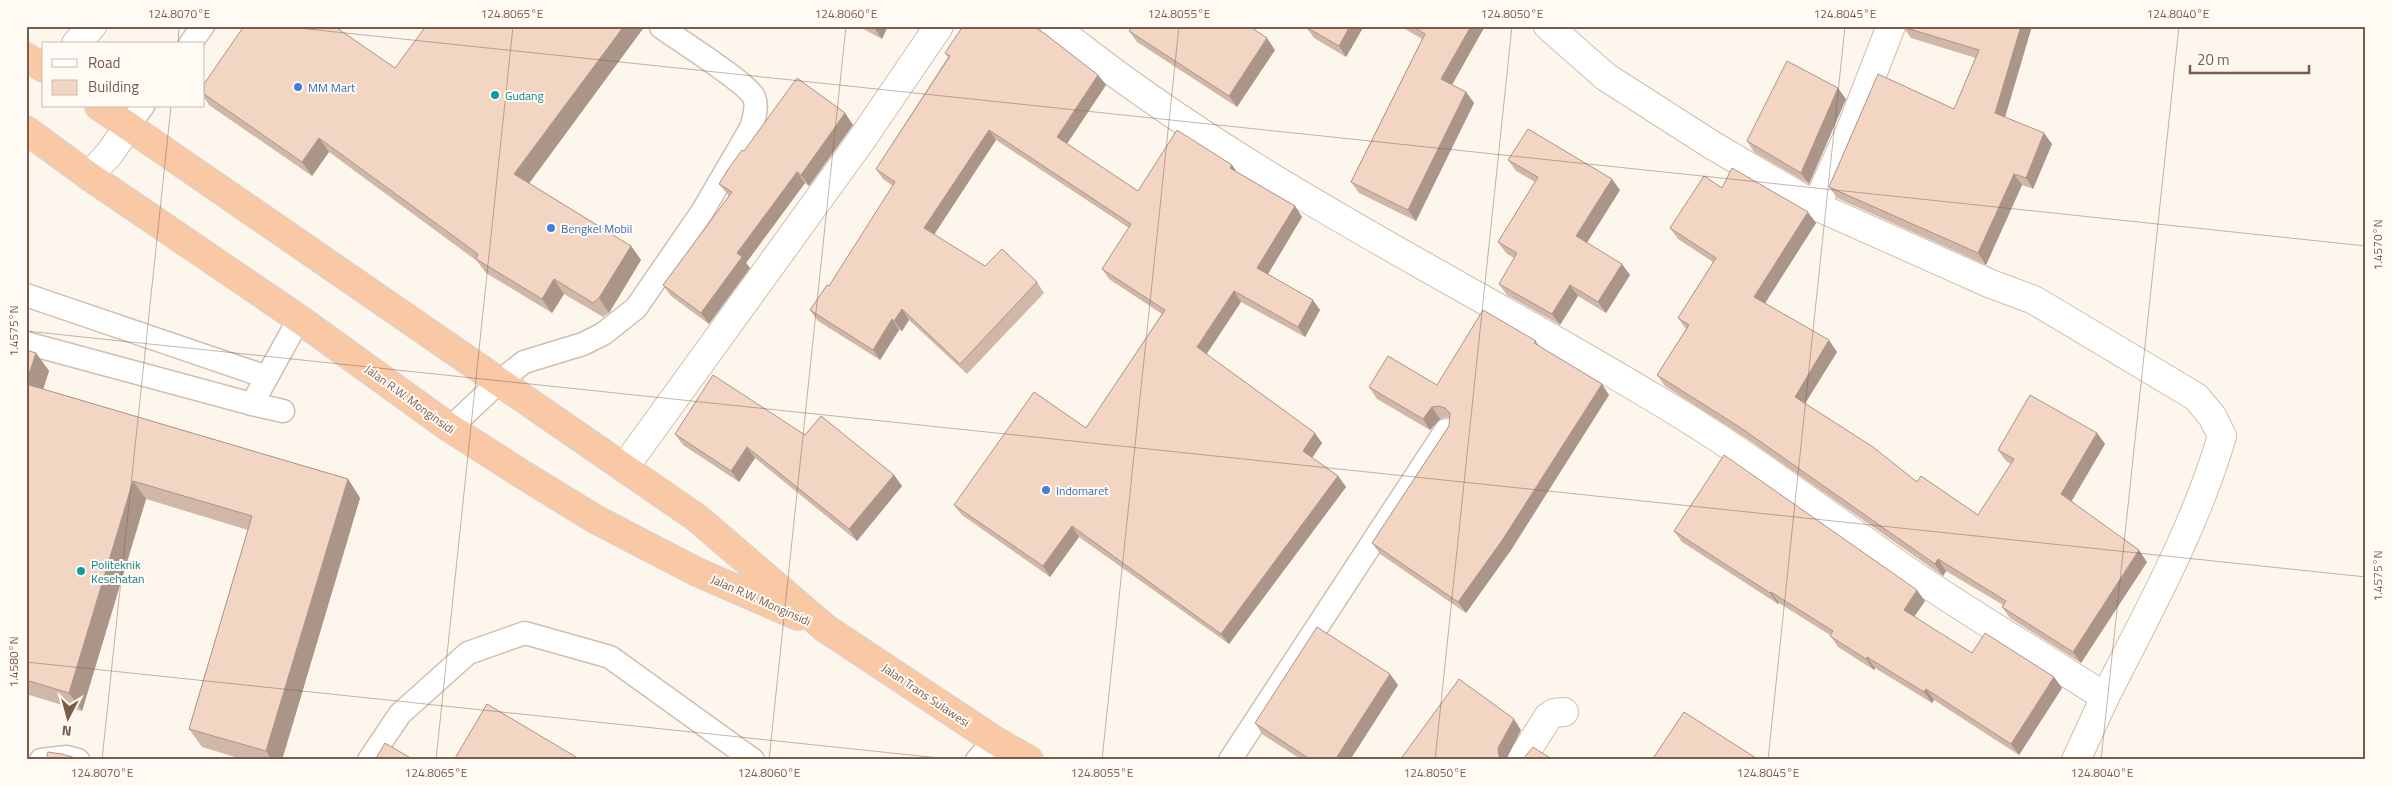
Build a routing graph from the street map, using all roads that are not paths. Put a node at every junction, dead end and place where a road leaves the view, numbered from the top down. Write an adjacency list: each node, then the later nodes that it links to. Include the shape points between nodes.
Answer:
1 (92, 26): 8 (street)
2 (203, 26): 9 (lane)
3 (939, 26): 26 (street, via 860,142)
4 (1054, 26): 28 (street, via 1108,70 1170,113 1305,196 1684,416 1913,574)
5 (1548, 26): 16 (street, via 1606,77)
6 (1891, 26): 16 (street)
7 (661, 27): 21 (lane, via 739,82 754,97 756,113 751,128 702,212 636,308 603,334 583,344 524,362)
8 (78, 42)
9 (191, 42)
10 (26, 57): 11 (highway)
11 (42, 67)
12 (106, 108): 13 (highway, Jalan R.W. Monginsidi)
13 (135, 117): 15 (street); 21 (highway, Jalan R.W. Monginsidi)
14 (26, 130): 15 (highway, Jalan R.W. Monginsidi)
15 (89, 176): 18 (highway, Jalan R.W. Monginsidi)
16 (1816, 206): 28 (street, via 1964,273 2034,300 2196,397 2212,416 2222,436 2209,482 2166,577)
17 (26, 295): 20 (lane)
18 (299, 319): 20 (lane); 24 (highway, Jalan R.W. Monginsidi)
19 (26, 343): 22 (lane)
20 (267, 377): 22 (lane)
21 (500, 380): 24 (lane); 26 (highway, Jalan R.W. Monginsidi)
22 (252, 404): 23 (lane)
23 (283, 411)
24 (450, 428): 27 (highway, Jalan R.W. Monginsidi, via 595,519 697,572)
25 (1446, 430): 36 (lane)
26 (624, 468): 27 (highway, Jalan R.W. Monginsidi, via 698,518)
27 (824, 628): 30 (highway, Jalan Trans Sulawesi)
28 (2105, 697): 38 (street)
29 (1564, 712): 37 (street, via 1548,717)
30 (986, 750): 35 (highway, Jalan Trans Sulawesi)
31 (41, 760): 32 (lane)
32 (78, 760)
33 (369, 760): 34 (lane, via 400,714 468,653 526,633 610,657)
34 (753, 760)
35 (1029, 760)
36 (1230, 760)
37 (1521, 760)
38 (2076, 760)

